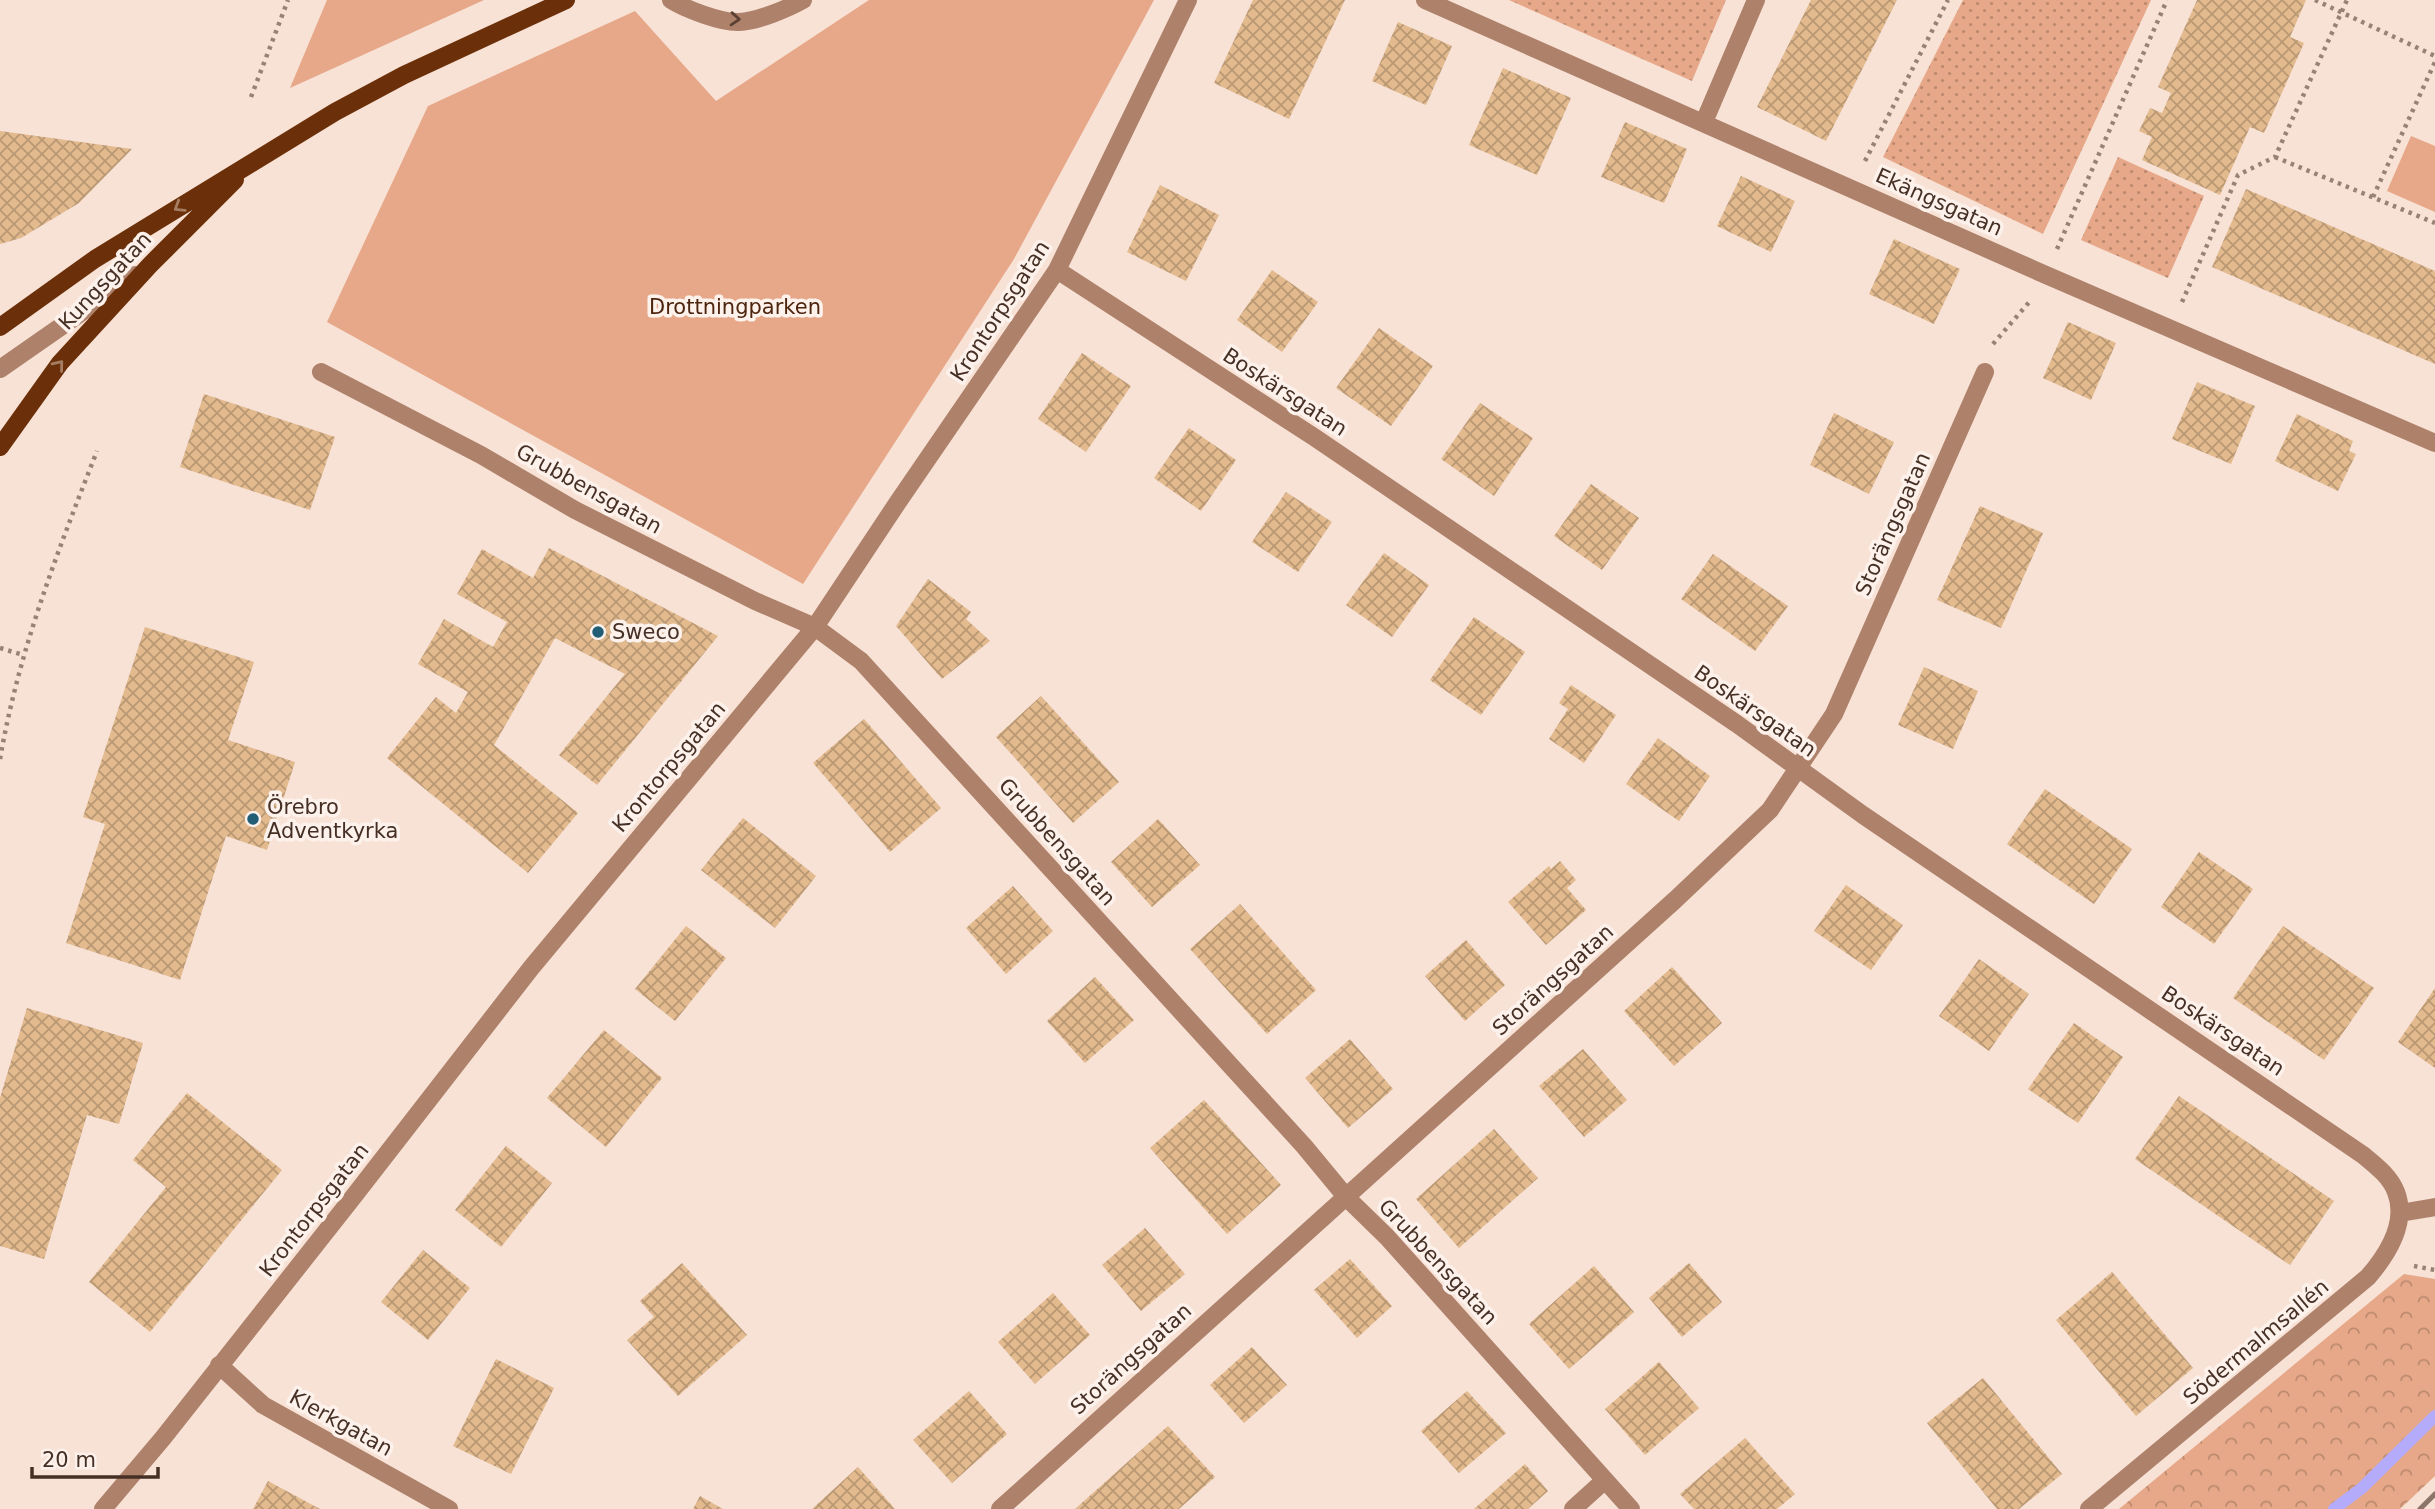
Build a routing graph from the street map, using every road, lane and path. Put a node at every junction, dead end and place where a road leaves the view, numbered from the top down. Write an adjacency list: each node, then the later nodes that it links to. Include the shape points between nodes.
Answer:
1 (288, 0): 15 (path)
2 (566, 0): 18 (main road, Kungsgatan, via 404,75)
3 (671, 0): 4 (street, one-way to 4, via 687,10 738,22 788,9)
4 (803, 0)
5 (1188, 0): 24 (street, Krontorpsgatan)
6 (1425, 0): 16 (street, Ekängsgatan)
7 (1756, 0): 16 (street)
8 (1948, 0): 19 (path)
9 (2167, 0): 22 (path)
10 (2315, 0): 12 (path)
11 (2347, 0): 12 (path)
12 (2342, 13): 13 (path); 17 (path)
13 (2435, 56)
14 (2435, 62): 20 (path)
15 (251, 97)
16 (1704, 122): 19 (street, Ekängsgatan)
17 (2275, 157): 20 (path); 27 (path, via 2238,175)
18 (257, 158): 23 (main road, Kungsgatan); 26 (main road, Kungsgatan, one-way to 26, via 95,259)
19 (1851, 188): 27 (street, Ekängsgatan)
20 (2373, 197): 21 (path)
21 (2435, 223)
22 (2055, 255)
23 (150, 265): 28 (street); 32 (main road, Kungsgatan, one-way to 23, via 60,363)
24 (1057, 270): 34 (street, Krontorpsgatan); 38 (street, Boskärsgatan, via 1325,444)
25 (2039, 291): 30 (path, via 1982,357)
26 (0, 327)
27 (2171, 328): 31 (street, Ekängsgatan)
28 (0, 369)
29 (321, 372): 34 (street, Grubbensgatan, via 575,510)
30 (1985, 372): 38 (street, Storängsgatan, via 1834,714)
31 (2435, 443)
32 (0, 447)
33 (97, 451): 36 (path, via 44,586)
34 (815, 627): 39 (street, Grubbensgatan, via 861,661); 44 (street, Krontorpsgatan, via 531,968)
35 (0, 648): 36 (path)
36 (23, 654): 37 (path)
37 (0, 759)
38 (1799, 769): 39 (street, Storängsgatan, via 1770,810); 41 (street, Boskärsgatan, via 2363,1155 2396,1191)
39 (1347, 1198): 45 (street, Grubbensgatan); 48 (street, Storängsgatan)
40 (2435, 1207): 41 (street)
41 (2400, 1213): 51 (street, Södermalmsallén, via 2396,1234 2368,1277)
42 (2411, 1266): 43 (path)
43 (2435, 1269)
44 (219, 1365): 46 (street, Krontorpsgatan); 47 (street, Klerkgatan, via 263,1405)
45 (1605, 1480): 49 (street); 50 (street, Grubbensgatan)
46 (103, 1509)
47 (449, 1509)
48 (1000, 1509)
49 (1573, 1509)
50 (1631, 1509)
51 (2089, 1509)

